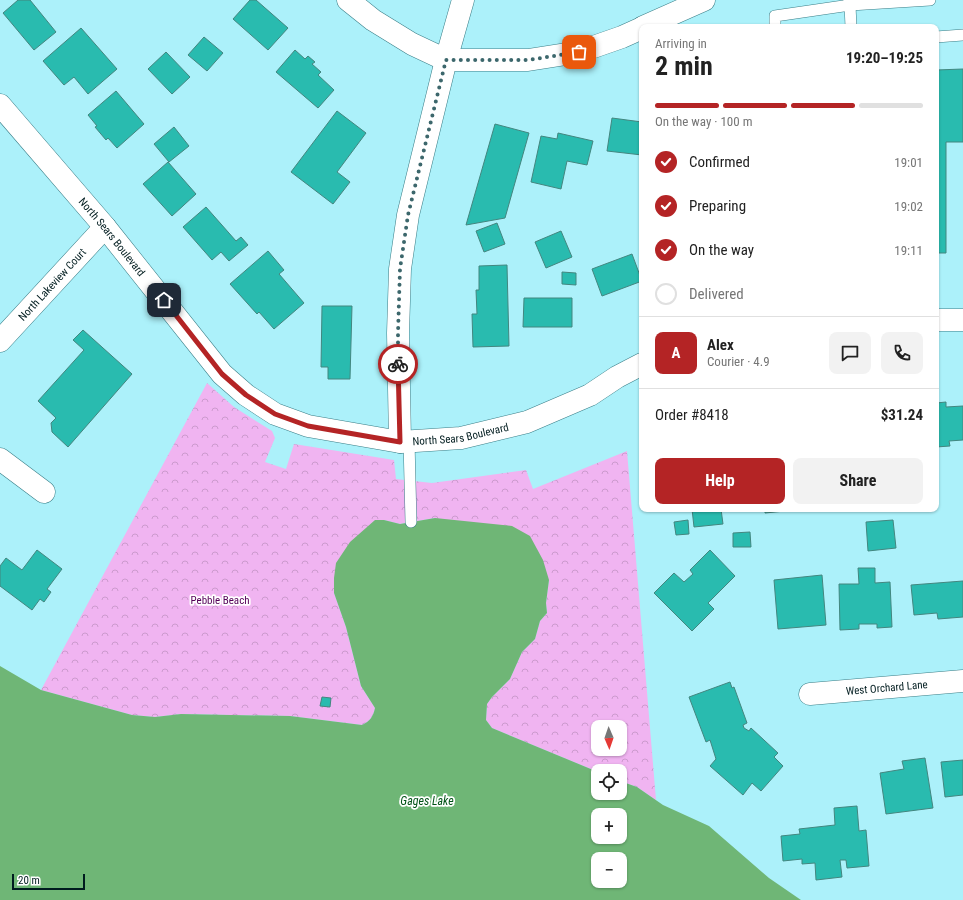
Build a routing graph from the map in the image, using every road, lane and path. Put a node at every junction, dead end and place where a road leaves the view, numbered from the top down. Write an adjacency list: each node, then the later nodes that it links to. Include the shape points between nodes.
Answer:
1 (348, 0): 12 (street, via 373,20 412,44)
2 (463, 0): 12 (street)
3 (704, 0): 6 (street)
4 (930, 0): 5 (lane)
5 (849, 3): 7 (lane, via 775,16); 8 (lane)
6 (650, 24)
7 (775, 24)
8 (851, 24)
9 (639, 29): 12 (street, via 622,38 579,52 528,60)
10 (963, 35): 11 (lane)
11 (939, 37)
12 (446, 60): 19 (street, via 408,215 400,269 398,333)
13 (0, 105): 14 (street, North Sears Boulevard)
14 (105, 227): 17 (street, North Lakeview Court); 19 (street, North Sears Boulevard, via 222,374 246,395 275,414 308,426)
15 (939, 320): 16 (street)
16 (963, 320)
17 (0, 341)
18 (639, 366): 19 (street, North Sears Boulevard, via 590,395 527,422 461,438)
19 (404, 442): 22 (lane)
20 (0, 459): 21 (street)
21 (44, 492)
22 (411, 522)
23 (963, 681): 24 (street, West Orchard Lane)
24 (810, 694)

